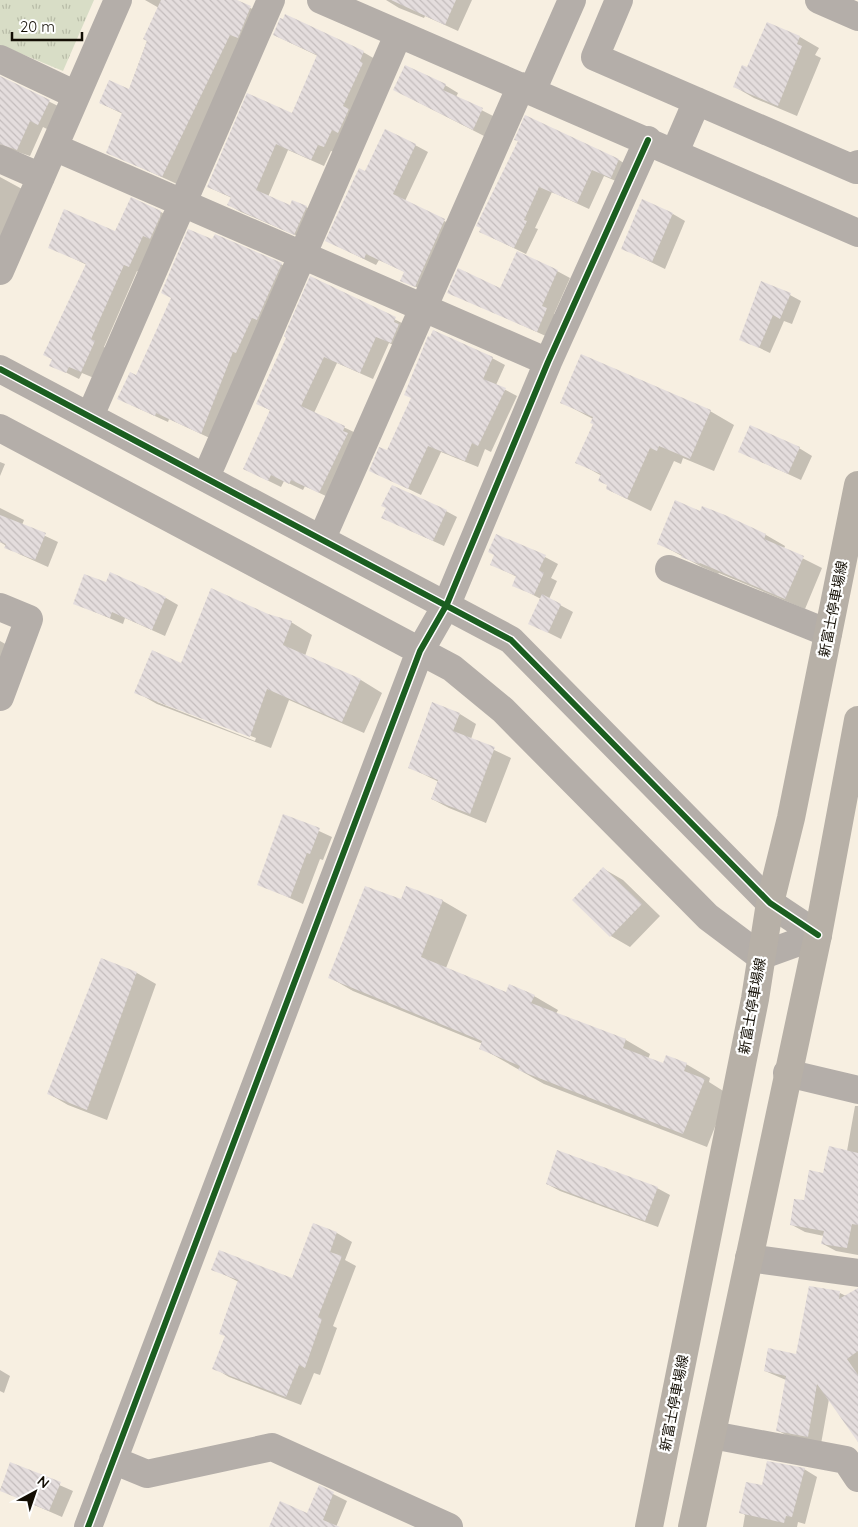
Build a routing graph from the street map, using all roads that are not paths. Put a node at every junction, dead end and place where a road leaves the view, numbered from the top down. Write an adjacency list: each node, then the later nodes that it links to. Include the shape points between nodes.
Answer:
1 (118, 0): 11 (street)
2 (271, 0): 19 (street)
3 (321, 0): 8 (street)
4 (572, 0): 10 (street)
5 (619, 0): 12 (street, via 595,57)
6 (819, 0): 7 (street)
7 (858, 17)
8 (398, 35): 10 (street); 21 (street)
9 (0, 59): 11 (street)
10 (526, 89): 13 (street); 23 (street)
11 (76, 95): 14 (street)
12 (697, 101): 15 (street); 17 (street, via 856,170)
13 (648, 140): 15 (street); 24 (street)
14 (54, 147): 18 (street); 19 (street)
15 (675, 152): 20 (street)
16 (0, 159): 18 (street)
17 (858, 164)
18 (41, 176): 22 (street)
19 (183, 203): 21 (street); 26 (street)
20 (858, 233)
21 (303, 255): 23 (street); 28 (street)
22 (0, 271)
23 (422, 307): 24 (street); 30 (street)
24 (548, 362): 32 (street)
25 (0, 369): 26 (street)
26 (90, 416): 28 (street)
27 (0, 428): 35 (street)
28 (206, 477): 30 (street)
29 (858, 485): 34 (main road, 新富士停車場線)
30 (322, 538): 32 (street)
31 (669, 569): 34 (street)
32 (447, 604): 35 (street); 39 (street, via 511,640)
33 (0, 606): 36 (street, via 29,619)
34 (828, 632): 39 (main road, 新富士停車場線, via 791,818)
35 (420, 651): 41 (street, via 452,668 503,710 708,918); 47 (street)
36 (0, 697)
37 (858, 720): 38 (main road)
38 (854, 764): 40 (main road)
39 (770, 903): 40 (street); 41 (main road, 新富士停車場線)
40 (818, 935): 41 (street); 42 (main road)
41 (760, 956): 51 (main road, 新富士停車場線, via 755,998)
42 (787, 1073): 43 (street); 44 (main road)
43 (858, 1090)
44 (749, 1258): 45 (street); 46 (main road)
45 (858, 1273)
46 (712, 1435): 48 (street, via 846,1460); 52 (main road)
47 (113, 1460): 49 (street); 50 (street, via 147,1474 272,1447)
48 (858, 1478)
49 (88, 1527)
50 (449, 1527)
51 (649, 1527)
52 (692, 1527)

